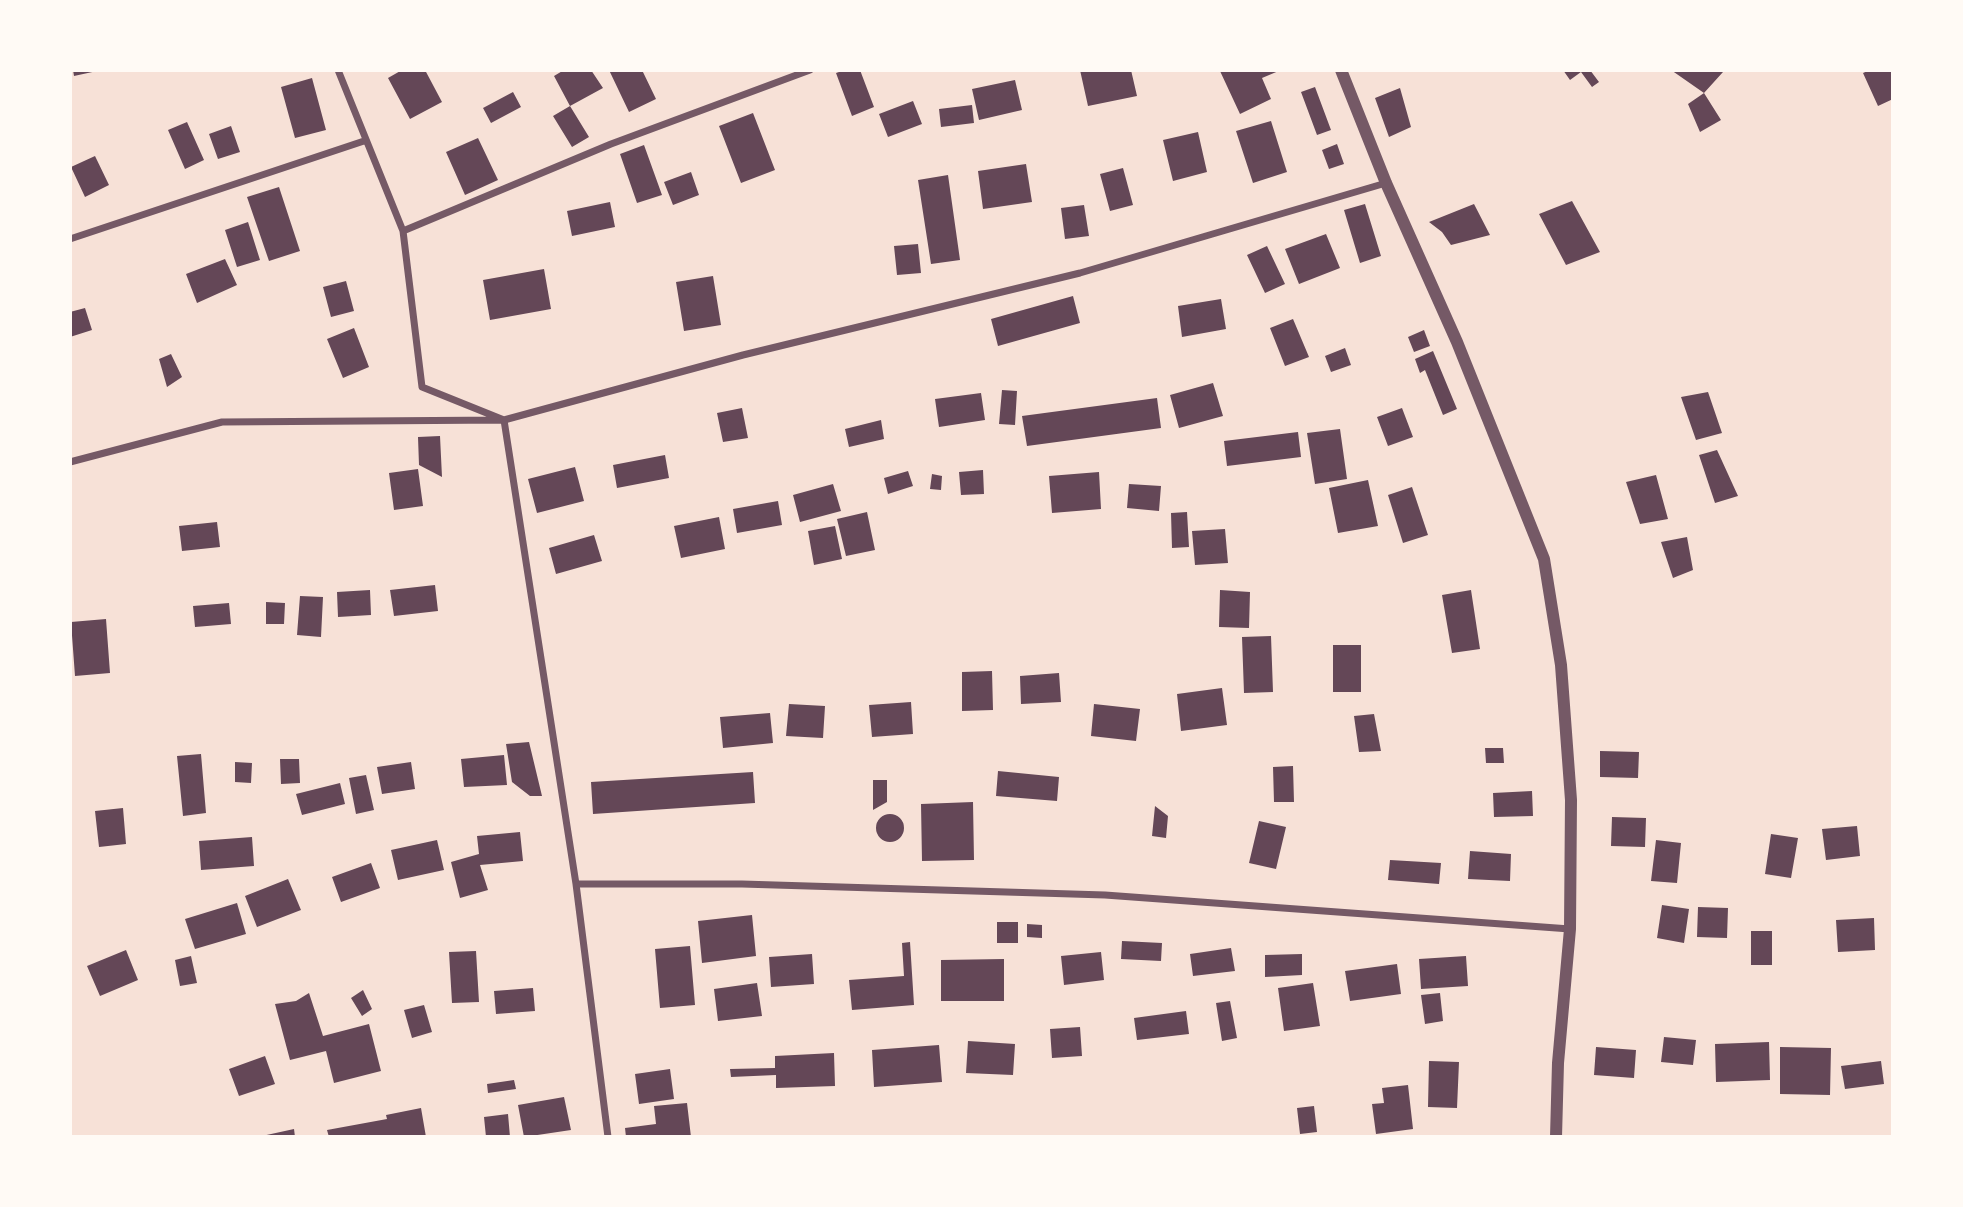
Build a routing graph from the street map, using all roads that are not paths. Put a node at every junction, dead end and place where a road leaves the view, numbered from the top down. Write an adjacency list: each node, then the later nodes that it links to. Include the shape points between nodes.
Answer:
1 (338, 70): 4 (street)
2 (810, 70): 6 (street, via 611,144)
3 (1341, 70): 5 (street)
4 (364, 141): 6 (street); 7 (street)
5 (1386, 183): 8 (street, via 1080,272 743,355); 11 (street, via 1457,342 1544,558 1561,665 1570,786)
6 (402, 231): 8 (street, via 422,387)
7 (70, 239)
8 (503, 421): 9 (street, via 222,422); 10 (street)
9 (70, 462)
10 (576, 884): 11 (street, via 1105,895); 12 (street)
11 (1570, 929): 13 (street)
12 (608, 1137)
13 (1556, 1137)

